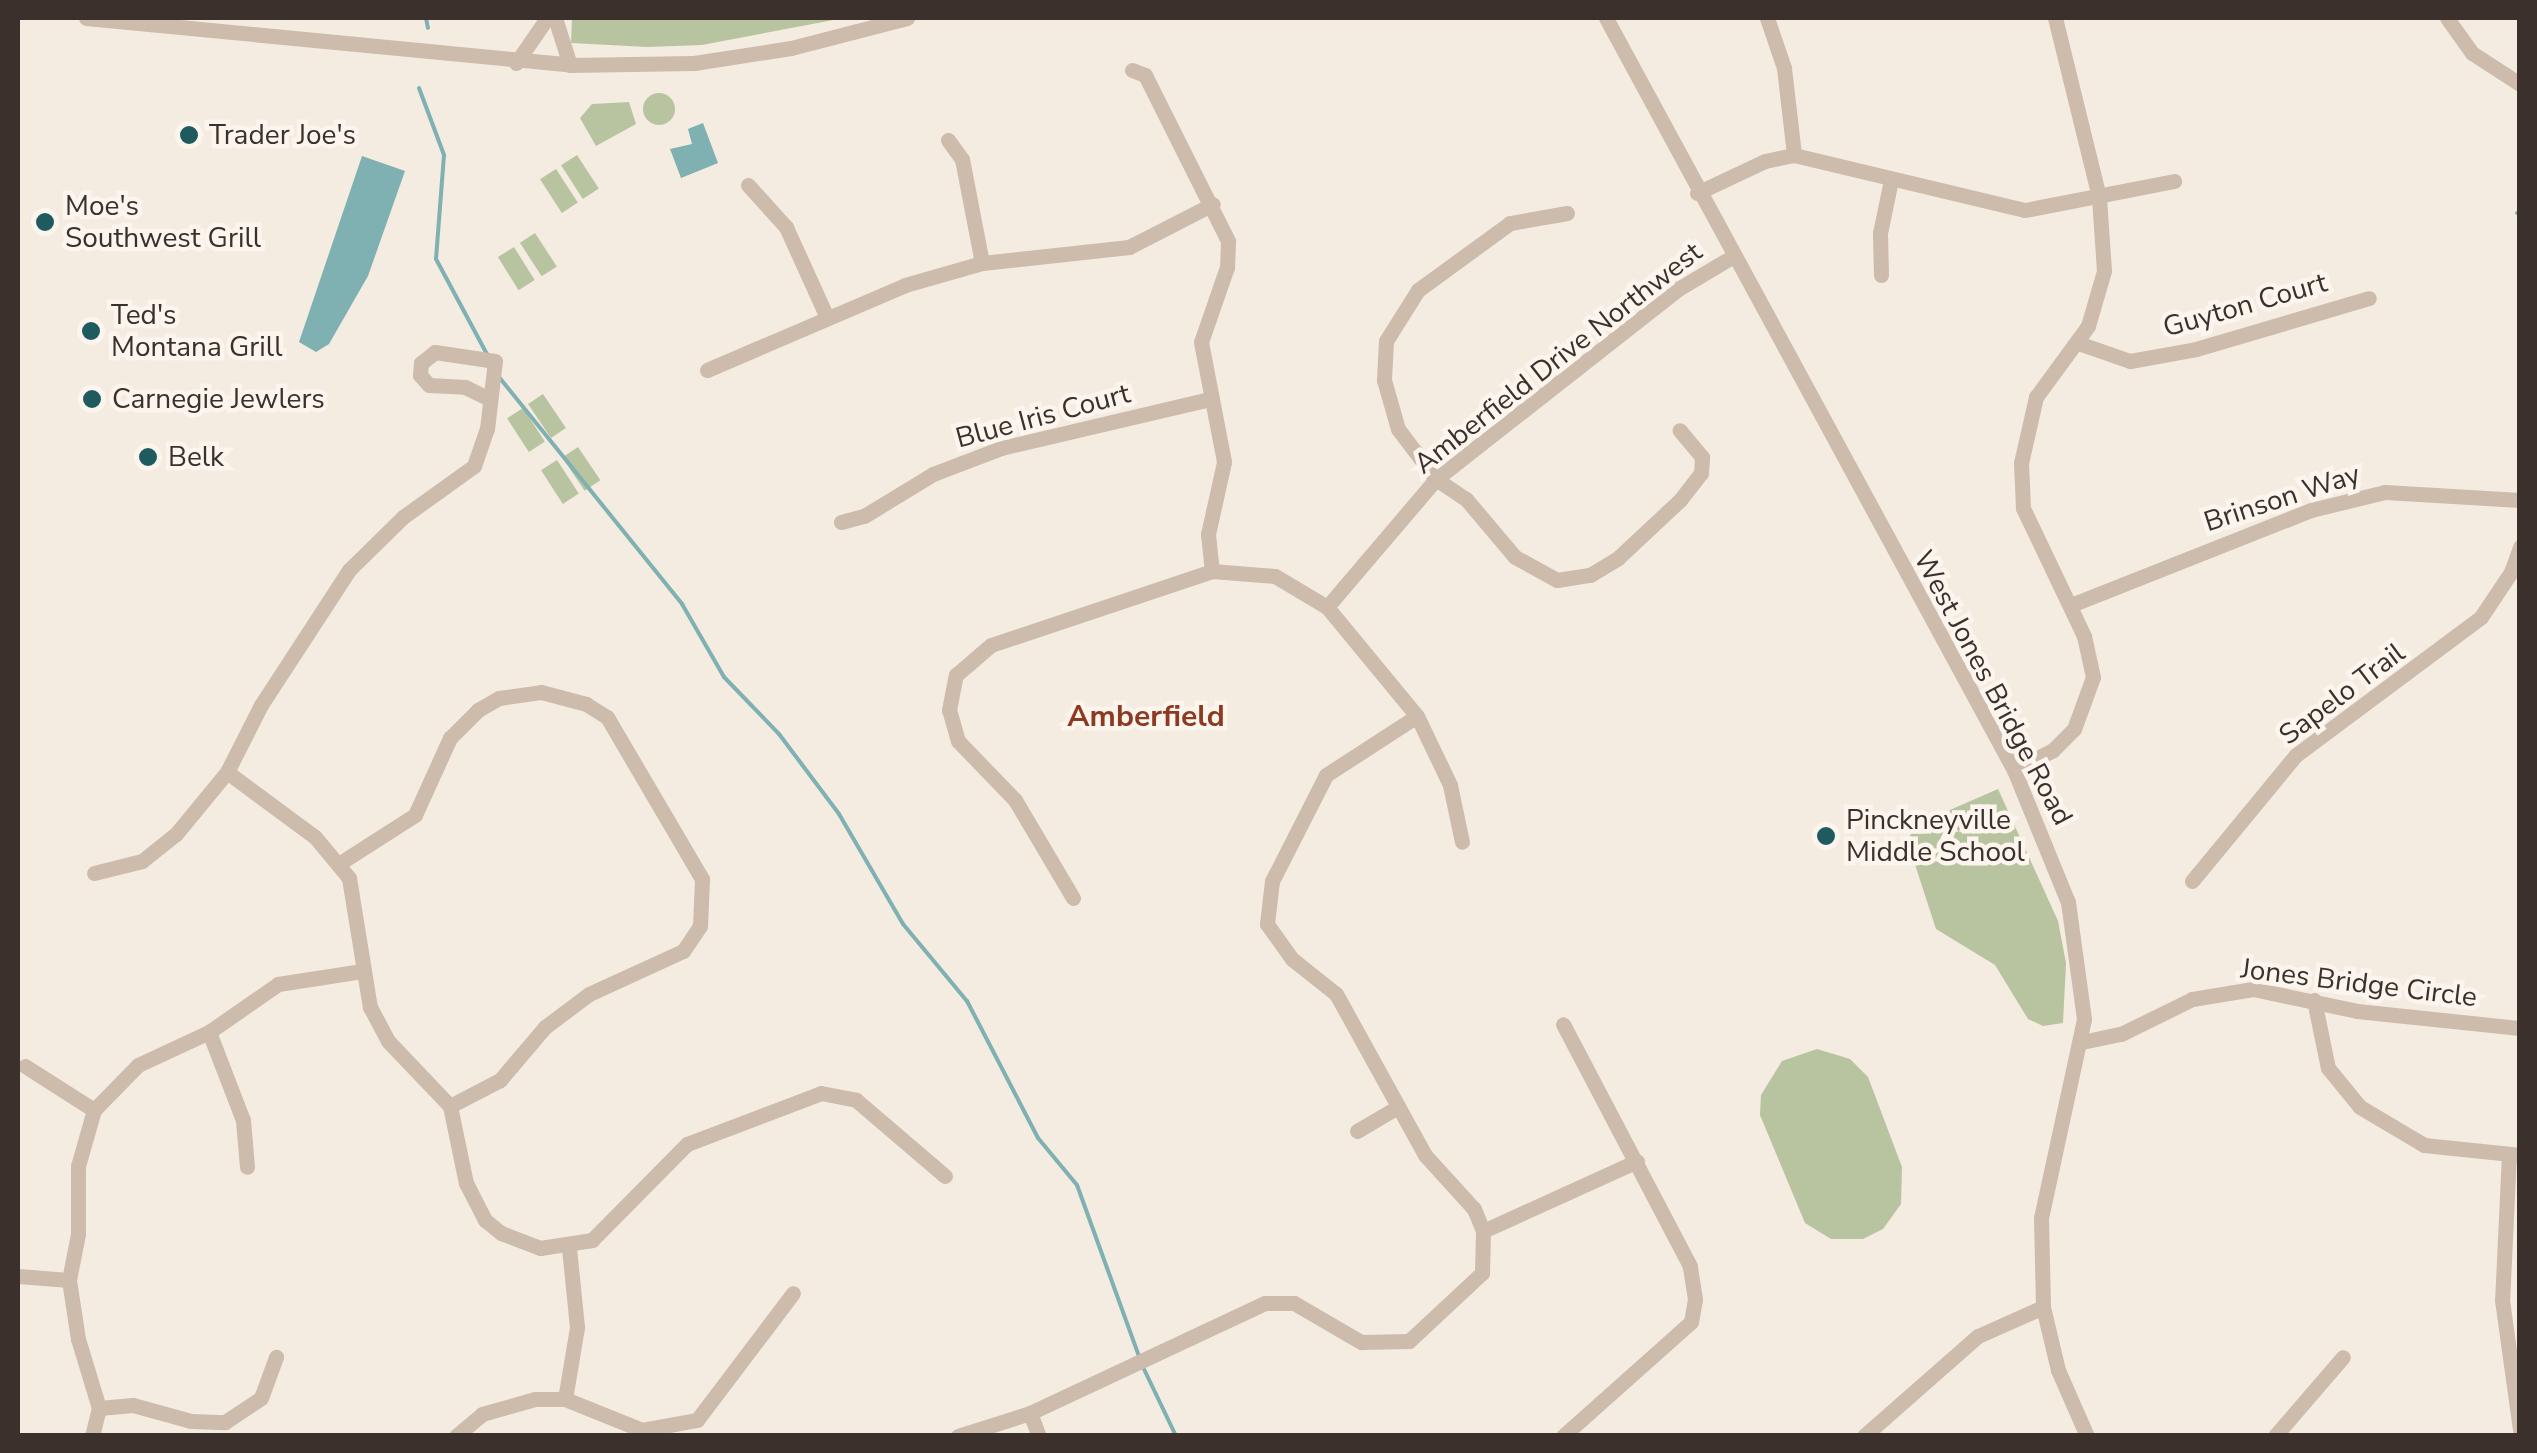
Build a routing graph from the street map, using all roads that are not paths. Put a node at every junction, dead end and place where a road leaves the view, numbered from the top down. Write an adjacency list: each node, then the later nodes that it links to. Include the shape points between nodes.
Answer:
1 (86, 18): 8 (street)
2 (908, 18): 10 (street, via 791,48 694,63)
3 (1606, 18): 18 (street, West Jones Bridge Road)
4 (1767, 18): 14 (street, via 1784,68)
5 (2055, 18): 19 (street)
6 (2447, 18): 12 (street, via 2472,53)
7 (550, 19): 8 (street); 9 (street); 10 (street)
8 (516, 63): 9 (street)
9 (544, 64): 10 (street)
10 (570, 65)
11 (1132, 70): 20 (street, via 1145,75)
12 (2520, 84)
13 (948, 140): 23 (street, via 962,159)
14 (1794, 154): 15 (street); 18 (street)
15 (1891, 180): 19 (street, via 2025,210); 24 (street, via 1880,233)
16 (2174, 180): 19 (street)
17 (748, 184): 26 (street, via 786,228)
18 (1697, 193): 22 (street, West Jones Bridge Road)
19 (2099, 197): 27 (street, via 2104,271)
20 (1214, 204): 23 (street, via 1105,254); 30 (street, via 1228,241 1228,267 1201,342)
21 (1567, 213): 32 (street, via 1510,223 1472,248 1418,290 1386,341 1392,413)
22 (1732, 257): 32 (street, Amberfield Drive Northwest, via 1678,289); 40 (street, West Jones Bridge Road)
23 (982, 262): 26 (street)
24 (1882, 275)
25 (2369, 298): 27 (street, Guyton Court, via 2196,349 2130,361)
26 (826, 315): 28 (street)
27 (2078, 343): 37 (street, via 2036,397 2021,463 2026,522)
28 (707, 370)
29 (490, 399): 29 (street, via 496,361 435,352 421,363 420,375 430,385 465,387); 41 (street, via 474,466 403,517 349,570 260,705)
30 (1210, 399): 34 (street, Blue Iris Court, via 1001,448 932,474 864,516); 36 (street, via 1224,462 1208,534)
31 (1680, 430): 32 (street, via 1696,442 1701,473 1644,536 1574,580 1541,576 1515,557 1466,499)
32 (1436, 479): 38 (street, Amberfield Drive Northwest)
33 (2520, 500): 37 (street, Brinson Way, via 2386,492 2311,510)
34 (841, 522)
35 (2520, 547): 45 (street, Sapelo Trail, via 2512,572 2480,617 2296,755)
36 (1212, 572): 38 (street, via 1276,576); 46 (street, via 991,644 956,675 949,710 958,741 1015,800)
37 (2071, 605): 40 (street, via 2091,661 2086,708 2053,750)
38 (1327, 607): 39 (street)
39 (1417, 716): 42 (street, via 1450,785); 55 (street, via 1338,763 1316,789 1266,902 1268,924 1292,959 1336,994)
40 (2014, 770): 52 (street, West Jones Bridge Road, via 2068,902 2080,964)
41 (226, 772): 43 (street); 44 (street, via 161,849)
42 (1462, 842)
43 (340, 863): 47 (street, via 358,904); 54 (street, via 414,815 450,738 478,710 500,698 541,692 607,717 702,879 700,926 683,951 578,1001 545,1027 512,1070)
44 (94, 874)
45 (2192, 882)
46 (1072, 898)
47 (362, 971): 51 (street, via 278,984); 54 (street, via 388,1041)
48 (2314, 1000): 50 (street, Jones Bridge Circle, via 2357,1012); 52 (street, Jones Bridge Circle, via 2218,992 2121,1034); 58 (street, via 2328,1068 2360,1107 2424,1145)
49 (1564, 1024): 59 (street)
50 (2520, 1028)
51 (209, 1032): 56 (street, via 138,1065); 60 (street, via 243,1120)
52 (2082, 1042): 67 (street, West Jones Bridge Road, via 2051,1152 2041,1218)
53 (25, 1066): 56 (street)
54 (450, 1106): 63 (street, via 466,1183 485,1220 522,1243)
55 (1396, 1108): 57 (street); 62 (street, via 1474,1209)
56 (94, 1110): 65 (street, via 78,1166 78,1234)
57 (1356, 1131)
58 (2514, 1155): 73 (street, via 2502,1300)
59 (1637, 1161): 62 (street); 78 (street, via 1690,1266 1691,1322)
60 (248, 1167)
61 (945, 1176): 63 (street, via 856,1100 800,1096 687,1144 608,1229)
62 (1483, 1232): 72 (street, via 1482,1272 1409,1341 1361,1342 1294,1303 1265,1303)
63 (569, 1248): 70 (street, via 578,1327)
64 (18, 1276): 65 (street)
65 (68, 1280): 71 (street)
66 (793, 1293): 70 (street, via 697,1420 642,1430)
67 (2043, 1307): 79 (street, via 1978,1336); 80 (street, West Jones Bridge Road, via 2058,1370)
68 (276, 1357): 71 (street, via 261,1398 225,1422 192,1422 133,1405)
69 (2343, 1358): 81 (street)
70 (565, 1400): 75 (street, via 505,1405)
71 (100, 1408): 74 (street)
72 (1030, 1414): 76 (street); 77 (street)
73 (2520, 1429)
74 (92, 1436)
75 (456, 1436)
76 (958, 1436)
77 (1039, 1436)
78 (1563, 1436)
79 (1864, 1436)
80 (2087, 1436)
81 (2275, 1436)

